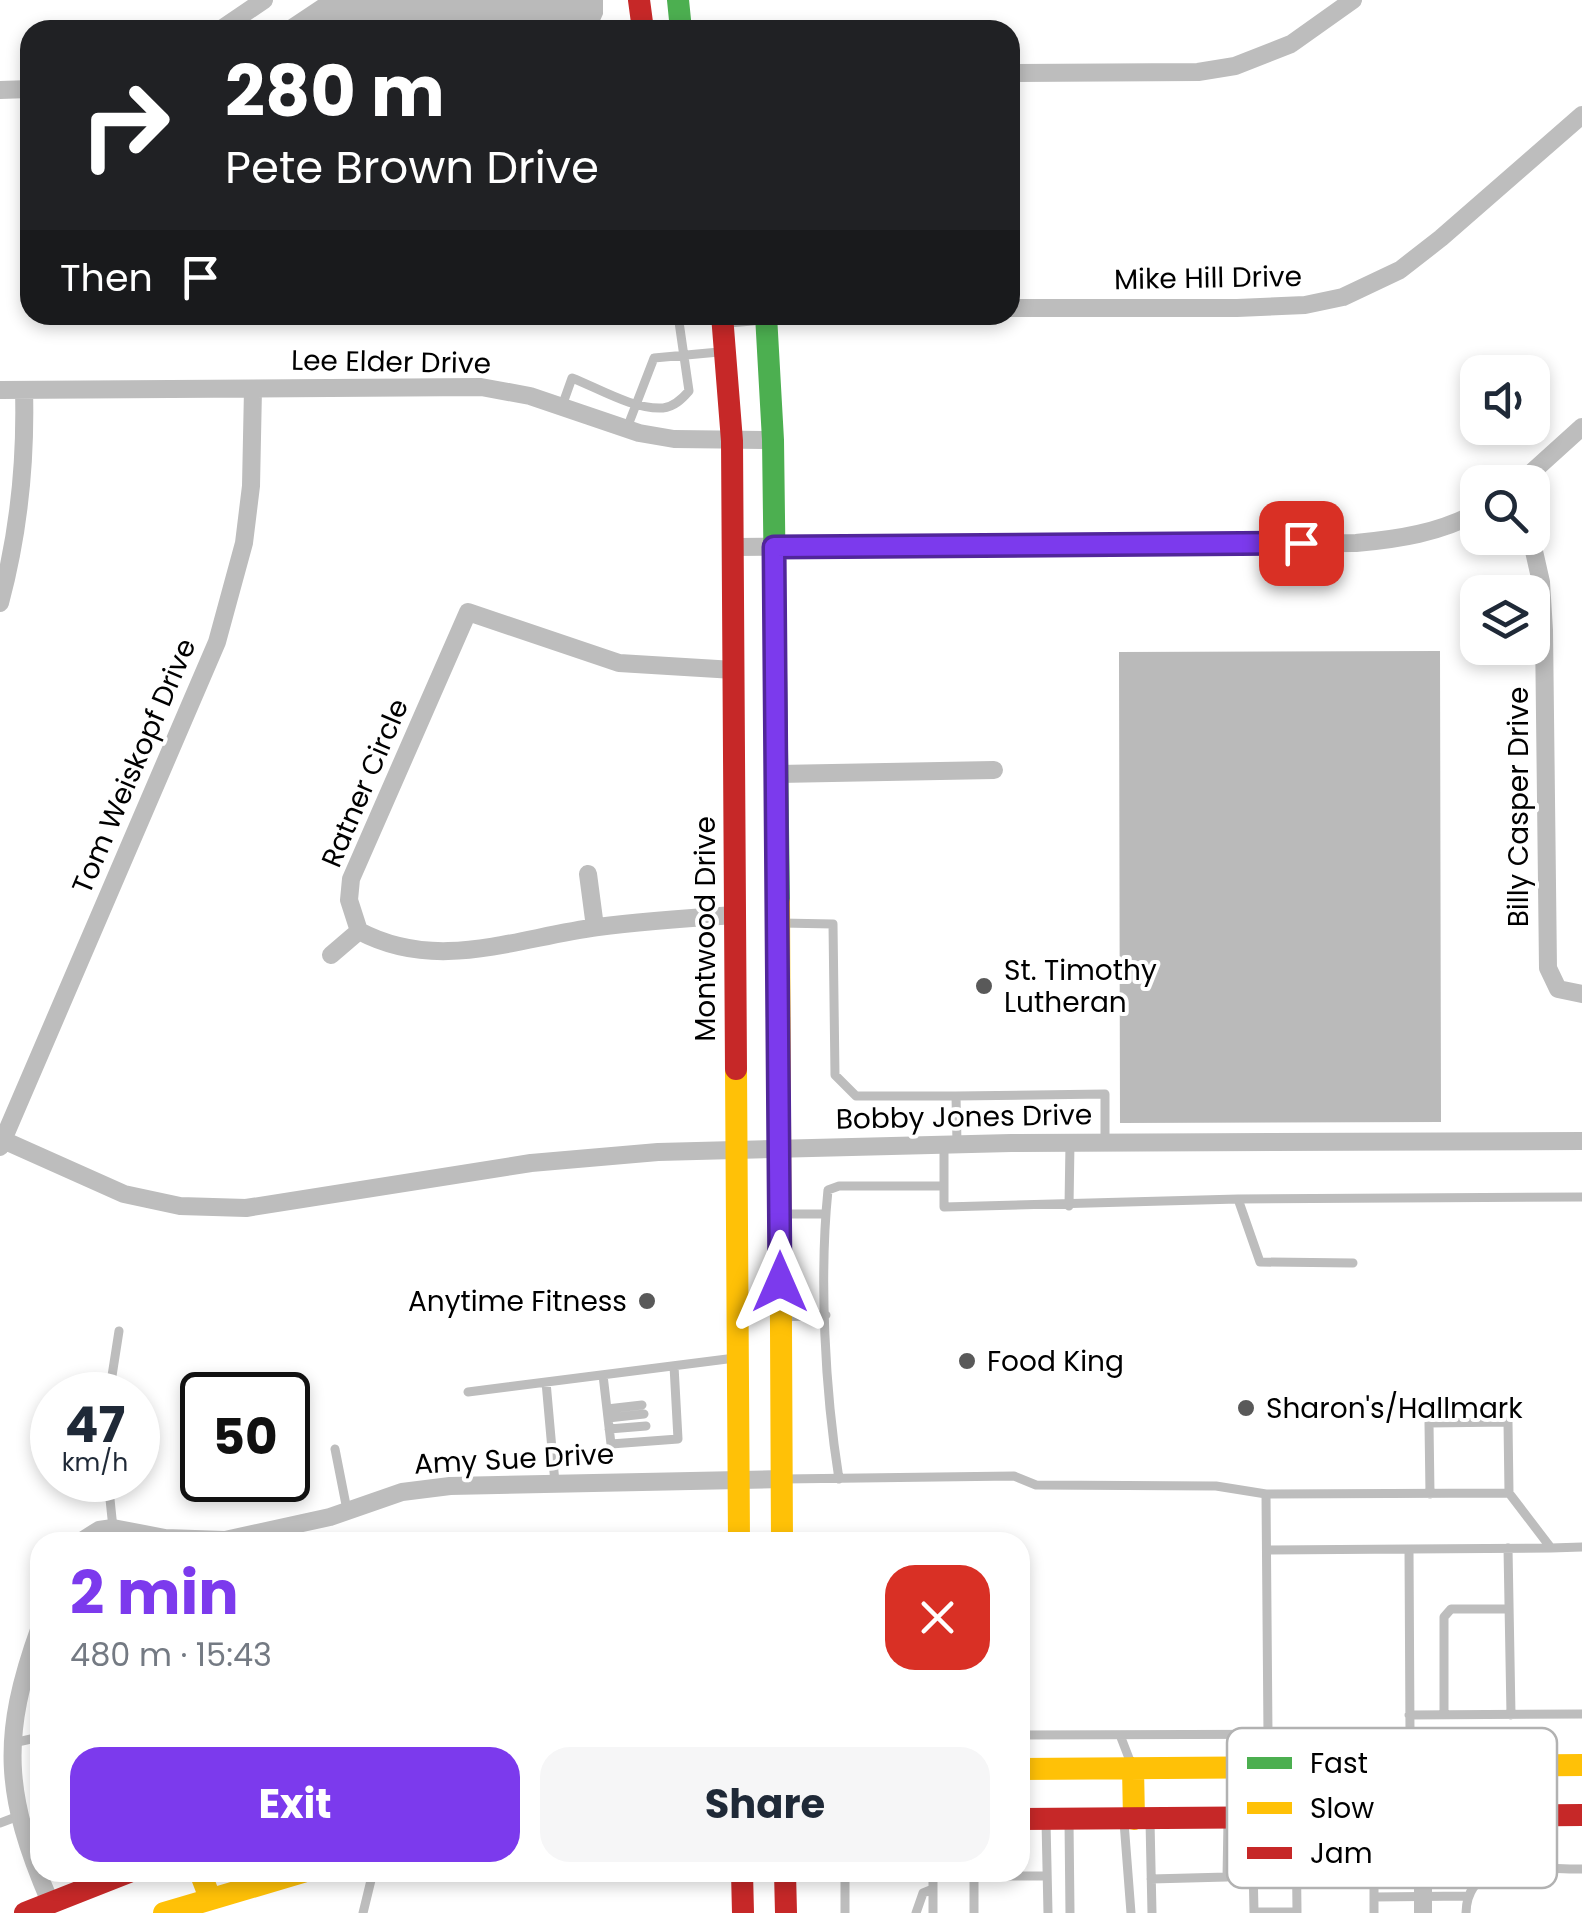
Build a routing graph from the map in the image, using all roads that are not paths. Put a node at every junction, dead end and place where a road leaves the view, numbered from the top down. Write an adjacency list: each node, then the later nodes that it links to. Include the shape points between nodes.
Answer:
1 (264, 0): 3 (street)
2 (1353, 0): 4 (street, via 1292,44 1235,66)
3 (235, 20)
4 (1020, 73)
5 (1582, 115): 6 (street, Mike Hill Drive, via 1400,270 1343,297 1254,308)
6 (1020, 308)
7 (680, 325): 11 (lane)
8 (724, 325): 10 (main road, Montwood Drive)
9 (768, 325): 20 (main road)
10 (726, 352): 11 (lane); 19 (main road, Montwood Drive)
11 (684, 354): 15 (lane, via 654,358); 15 (lane, via 689,391 678,403)
12 (253, 388): 14 (street, Lee Elder Drive); 16 (street, Lee Elder Drive, via 481,387); 41 (street, Tom Weiskopf Drive, via 244,542 217,642)
13 (0, 390): 14 (street, Lee Elder Drive)
14 (24, 390): 26 (street, via 24,472)
15 (636, 404): 16 (lane, via 572,378); 18 (lane)
16 (562, 406): 18 (street, Lee Elder Drive)
17 (1582, 426): 21 (street)
18 (626, 429): 19 (street, Lee Elder Drive)
19 (732, 440): 20 (street, Lee Elder Drive); 24 (main road, Montwood Drive)
20 (774, 440): 23 (main road)
21 (1540, 465)
22 (1460, 520): 23 (street, via 1416,536 1356,543)
23 (774, 547): 24 (street); 29 (main road)
24 (734, 548): 27 (main road, Montwood Drive)
25 (1535, 555): 36 (street, Billy Casper Drive, via 1544,630 1548,968 1558,988)
26 (0, 603)
27 (734, 670): 31 (main road, Montwood Drive); 34 (street, Ratner Circle, via 619,663 468,612 351,880)
28 (994, 770): 29 (street)
29 (778, 774): 32 (main road)
30 (588, 874): 33 (street)
31 (735, 915): 33 (street); 44 (main road, Montwood Drive)
32 (778, 923): 37 (lane, via 833,924 835,1075 856,1096); 43 (main road)
33 (595, 928): 34 (street, via 438,954)
34 (358, 931): 35 (street)
35 (331, 955)
36 (1582, 994)
37 (956, 1096): 40 (lane, via 1105,1094); 42 (lane)
38 (1070, 1142): 40 (street, Bobby Jones Drive); 42 (street, Bobby Jones Drive); 48 (lane)
39 (1582, 1142): 40 (street, Bobby Jones Drive)
40 (1105, 1143)
41 (2, 1144): 44 (street, Bobby Jones Drive, via 124,1194 216,1208 531,1163)
42 (950, 1144): 43 (street, Bobby Jones Drive); 45 (lane)
43 (779, 1148): 44 (street, Bobby Jones Drive); 49 (main road)
44 (737, 1150): 55 (main road, Montwood Drive)
45 (944, 1186): 48 (lane, via 944,1207); 50 (lane, via 839,1186 828,1190)
46 (1582, 1196): 47 (lane)
47 (1238, 1199): 48 (lane); 51 (lane, via 1260,1262)
48 (1069, 1206)
49 (780, 1214): 50 (lane); 53 (main road)
50 (826, 1214): 52 (lane)
51 (1353, 1263)
52 (826, 1315): 53 (lane); 68 (lane)
53 (780, 1317): 67 (main road)
54 (119, 1331): 57 (lane)
55 (738, 1358): 56 (lane); 66 (main road, Montwood Drive)
56 (674, 1366): 58 (lane); 64 (lane, via 678,1439 611,1444)
57 (113, 1372)
58 (603, 1375): 59 (lane); 62 (lane)
59 (546, 1382): 60 (lane); 69 (lane)
60 (468, 1392)
61 (643, 1409): 62 (lane)
62 (607, 1413): 64 (lane)
63 (646, 1426): 64 (lane)
64 (609, 1430)
65 (335, 1449): 74 (lane)
66 (738, 1478): 67 (street, Amy Sue Drive); 69 (street, Amy Sue Drive); 79 (main road, Montwood Drive)
67 (782, 1479): 68 (lane); 80 (main road)
68 (839, 1479): 71 (lane, via 1014,1476 1036,1485 1216,1486)
69 (555, 1483): 74 (street, Amy Sue Drive, via 402,1492)
70 (1509, 1493): 72 (lane); 72 (lane, via 1508,1422 1429,1423); 83 (lane)
71 (1266, 1494): 72 (lane); 84 (lane)
72 (1430, 1494)
73 (110, 1502): 75 (lane)
74 (347, 1510): 78 (street, Amy Sue Drive)
75 (113, 1528): 76 (street); 77 (street, Amy Sue Drive)
76 (96, 1532)
77 (134, 1532)
78 (272, 1532)
79 (739, 1532)
80 (782, 1532)
81 (1582, 1547): 83 (lane)
82 (1508, 1548): 83 (lane); 85 (lane); 86 (lane)
83 (1551, 1548)
84 (1267, 1550): 85 (lane); 92 (lane)
85 (1410, 1550): 90 (lane)
86 (1509, 1609): 88 (lane); 91 (lane, via 1451,1609 1444,1618)
87 (30, 1651): 98 (street)
88 (1511, 1714): 89 (lane); 91 (lane)
89 (1582, 1714)
90 (1410, 1715): 91 (lane); 93 (lane)
91 (1444, 1715)
92 (1268, 1728)
93 (1410, 1728)
94 (1030, 1735): 95 (lane)
95 (1120, 1735): 96 (lane); 102 (lane)
96 (1227, 1735)
97 (30, 1739): 98 (lane)
98 (6, 1744): 110 (street)
99 (1557, 1765): 100 (main road)
100 (1582, 1765)
101 (1227, 1767): 102 (main road)
102 (1133, 1768): 103 (main road); 109 (main road)
103 (1030, 1769)
104 (1557, 1815): 105 (main road)
105 (1582, 1815)
106 (1058, 1818): 108 (main road); 109 (main road); 115 (lane); 148 (lane)
107 (1227, 1818): 109 (main road)
108 (1030, 1819)
109 (1136, 1819): 117 (lane); 149 (lane)
110 (8, 1820): 111 (street)
111 (30, 1845)
112 (1557, 1869): 113 (lane)
113 (1582, 1869)
114 (1030, 1876): 115 (lane)
115 (1047, 1876): 147 (lane)
116 (1227, 1877): 117 (lane)
117 (1151, 1878): 150 (lane)
118 (44, 1882): 136 (street)
119 (102, 1882): 136 (main road)
120 (204, 1882): 134 (main road)
121 (267, 1882): 134 (main road)
122 (371, 1882): 140 (lane)
123 (742, 1882): 141 (main road)
124 (785, 1882): 142 (main road)
125 (845, 1882): 143 (lane)
126 (933, 1882): 132 (lane)
127 (974, 1882): 146 (lane)
128 (1253, 1888): 129 (lane, via 1254,1912 1296,1912)
129 (1296, 1888)
130 (1374, 1888): 135 (lane)
131 (1472, 1888): 133 (lane)
132 (933, 1889): 144 (lane, via 923,1893); 145 (lane)
133 (1466, 1896): 137 (lane); 152 (lane)
134 (210, 1898): 139 (main road)
135 (1374, 1898): 137 (lane); 151 (lane)
136 (50, 1902): 138 (main road)
137 (1423, 1904)
138 (25, 1913)
139 (164, 1913)
140 (363, 1913)
141 (743, 1913)
142 (786, 1913)
143 (845, 1913)
144 (916, 1913)
145 (933, 1913)
146 (974, 1913)
147 (1048, 1913)
148 (1070, 1913)
149 (1131, 1913)
150 (1152, 1913)
151 (1374, 1913)
152 (1466, 1913)

